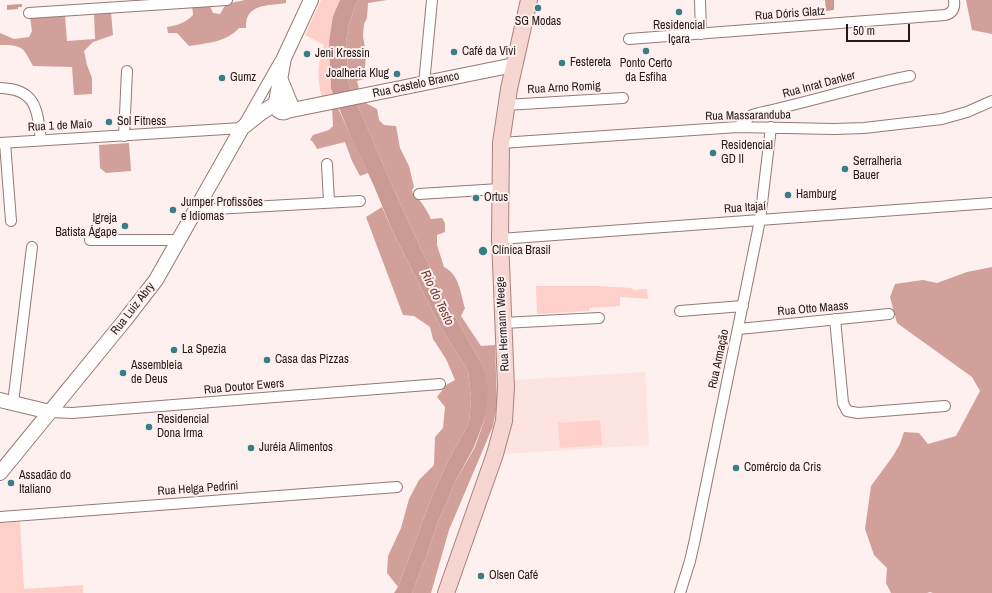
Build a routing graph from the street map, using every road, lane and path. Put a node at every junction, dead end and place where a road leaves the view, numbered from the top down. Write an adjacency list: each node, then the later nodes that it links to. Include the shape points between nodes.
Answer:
1 (227, 0): 7 (street)
2 (311, 0): 10 (main road)
3 (432, 0): 14 (street)
4 (529, 0): 11 (main road, Rua Hermann Weege)
5 (700, 0): 8 (street)
6 (954, 0): 8 (street, Rua Dóris Glatz, via 951,12 945,15)
7 (29, 13)
8 (701, 34): 9 (street, Rua Dóris Glatz)
9 (629, 39)
10 (286, 51): 18 (main road, via 280,78); 24 (street)
11 (514, 65): 14 (main road, Rua Castelo Branco); 19 (main road, Rua Hermann Weege)
12 (127, 72): 25 (street)
13 (910, 76): 22 (street, Rua Inrat Danker, via 752,115)
14 (424, 84): 18 (main road, Rua Castelo Branco, via 319,105)
15 (0, 88): 26 (street, via 21,91 32,103 38,118)
16 (622, 98): 19 (street, Rua Arno Romig)
17 (992, 101): 20 (street, Rua Massaranduba)
18 (283, 105): 24 (main road)
19 (506, 105): 28 (main road, Rua Hermann Weege)
20 (978, 108): 21 (street); 23 (street, Rua Massaranduba, via 942,119 893,125 848,129)
21 (992, 111)
22 (738, 127): 23 (street, Rua Massaranduba); 28 (street, Rua Massaranduba)
23 (770, 127): 36 (street, Rua Armação)
24 (242, 128): 25 (street, Rua 1 de Maio); 35 (main road, Rua Luiz Abry)
25 (124, 136): 26 (street, Rua 1 de Maio)
26 (41, 140): 27 (street, Rua 1 de Maio)
27 (2, 143): 37 (street)
28 (502, 143): 30 (main road, Rua Hermann Weege)
29 (327, 164): 33 (street)
30 (500, 189): 31 (street); 38 (main road, Rua Hermann Weege)
31 (419, 194)
32 (360, 200): 33 (street)
33 (329, 202): 35 (street)
34 (992, 203): 36 (street, Rua Itajaí)
35 (196, 210): 40 (main road, Rua Luiz Abry)
36 (760, 220): 38 (street, Rua Itajaí); 42 (street, Rua Armação)
37 (11, 221)
38 (500, 239): 47 (main road, Rua Hermann Weege)
39 (90, 240): 40 (street)
40 (179, 240): 52 (main road, Rua Luiz Abry, via 147,293)
41 (32, 247): 50 (street)
42 (743, 306): 43 (street); 48 (street, Rua Armação)
43 (680, 311)
44 (889, 314): 46 (street, Rua Otto Maass)
45 (599, 318): 47 (street)
46 (835, 319): 48 (street, Rua Otto Maass); 51 (street, via 843,403 847,411 858,414)
47 (503, 323): 56 (main road, Rua Hermann Weege, via 506,387 504,421 495,454)
48 (739, 329): 57 (street, Rua Armação, via 690,562)
49 (440, 384): 52 (street, Rua Doutor Ewers, via 72,413)
50 (6, 401): 52 (main road)
51 (945, 406)
52 (50, 412): 53 (main road, Rua Luiz Abry)
53 (0, 473)
54 (397, 487): 55 (street, Rua Helga Pedrini)
55 (0, 517)
56 (446, 593)
57 (680, 593)

